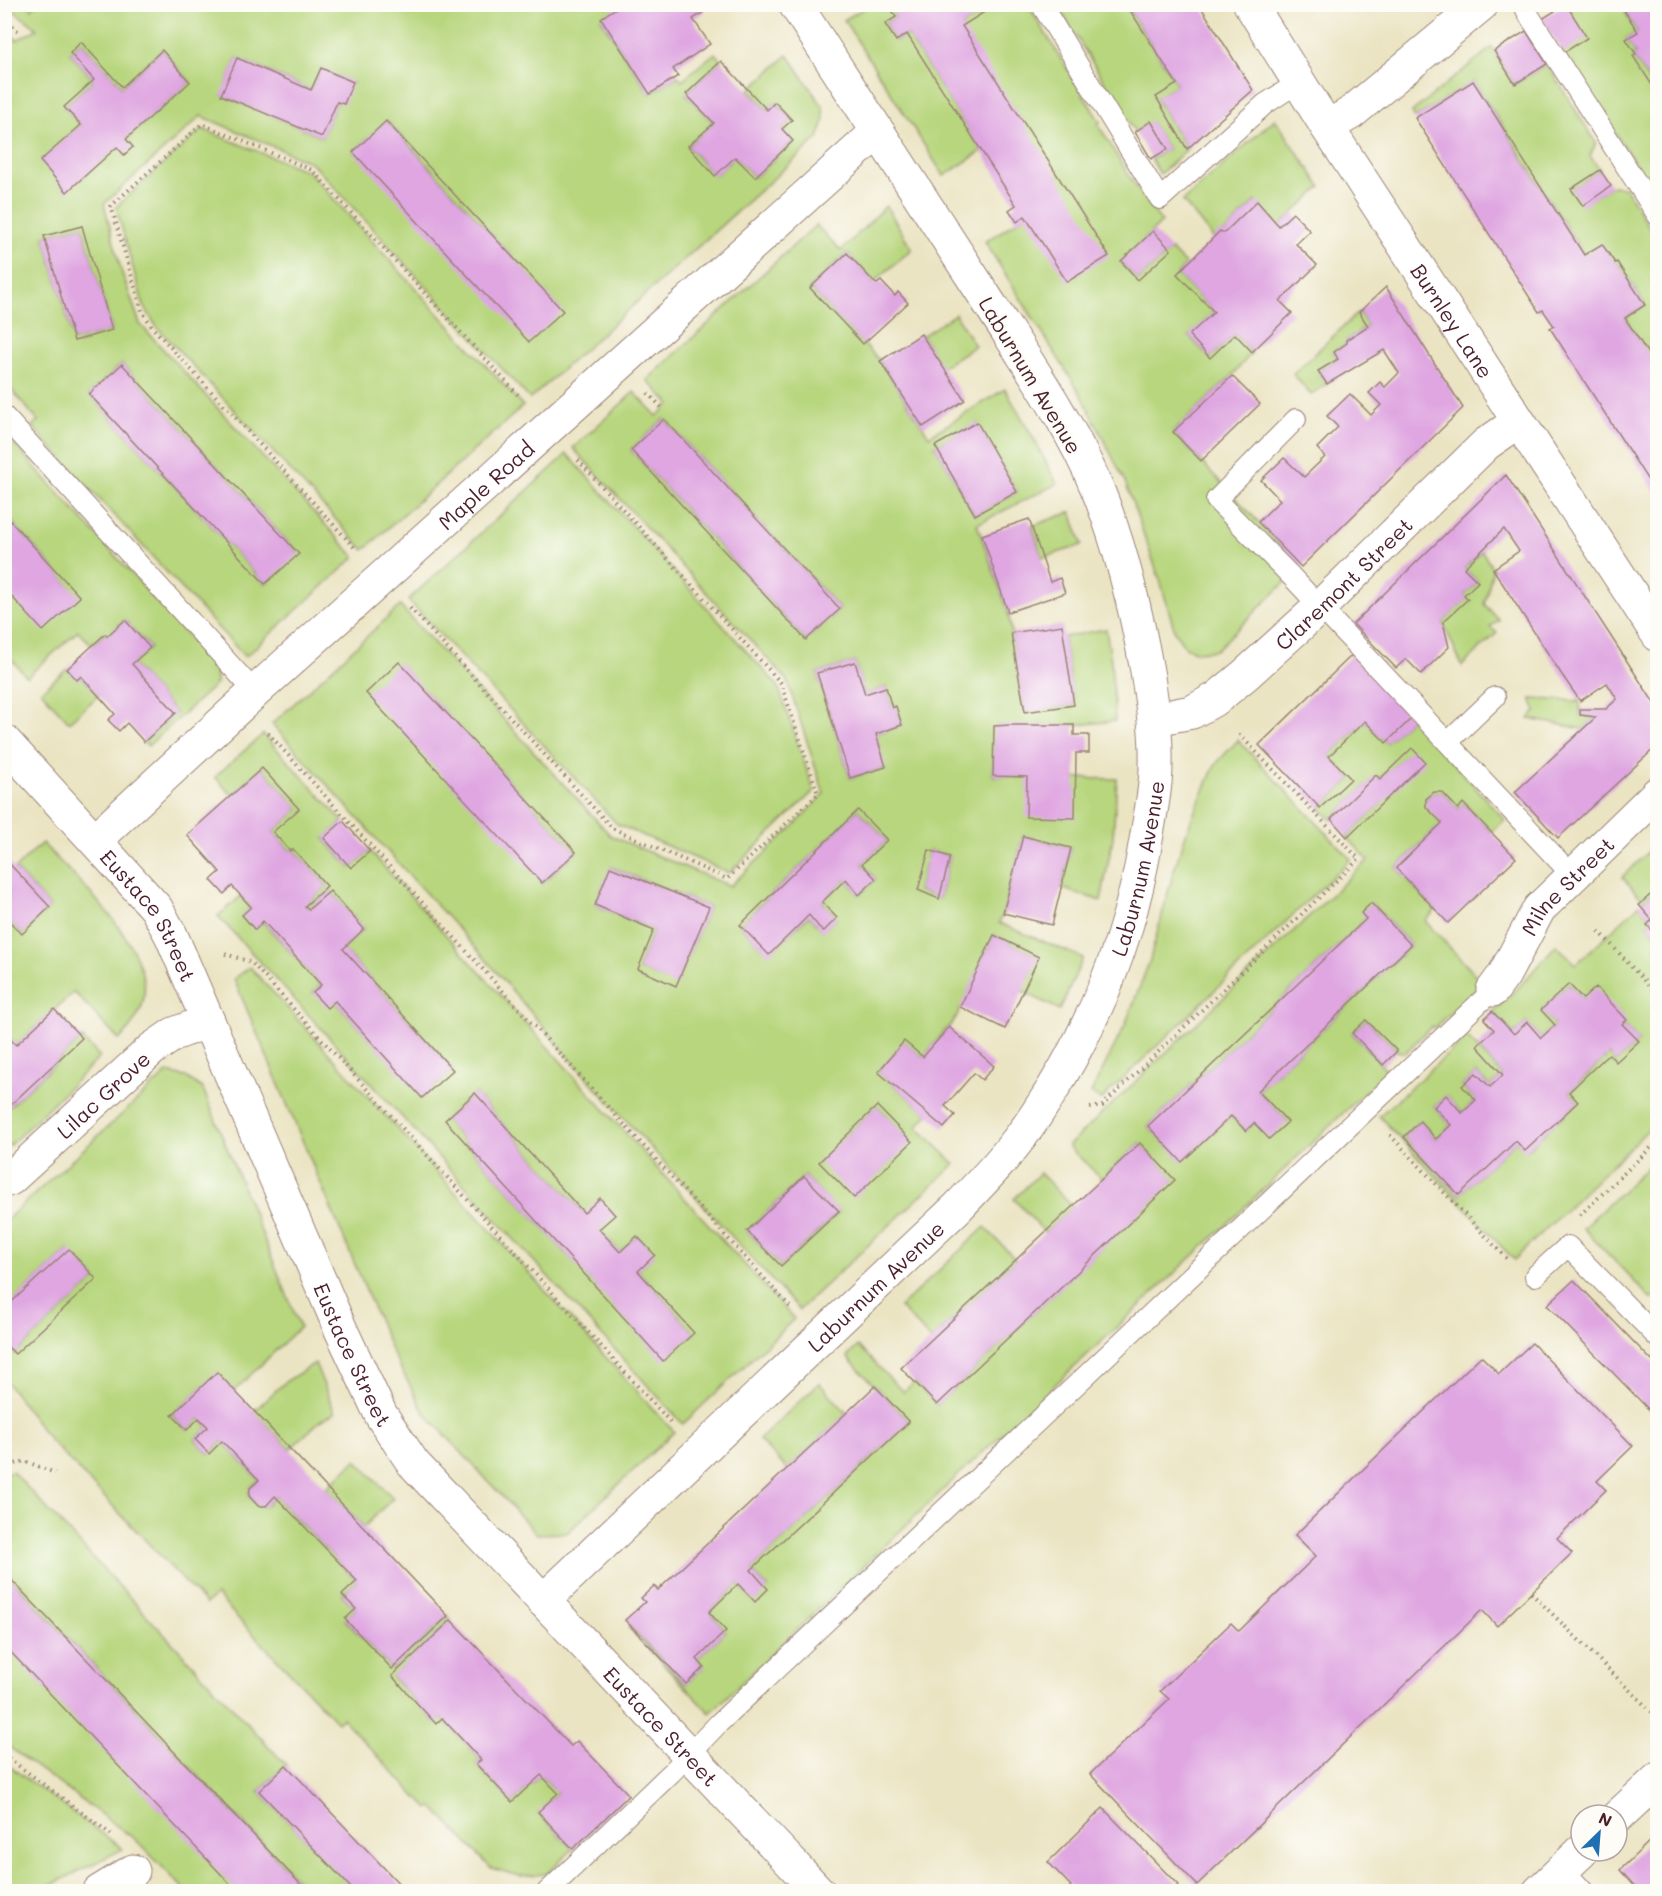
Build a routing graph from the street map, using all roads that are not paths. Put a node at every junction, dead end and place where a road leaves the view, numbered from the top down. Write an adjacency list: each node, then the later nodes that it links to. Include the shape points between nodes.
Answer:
1 (795, 4): 8 (street, Laburnum Avenue)
2 (1041, 4): 6 (lane, via 1160,199 1265,104)
3 (1250, 4): 6 (street, Burnley Lane)
4 (1482, 4): 7 (street, via 1351,113)
5 (1523, 4): 9 (lane)
6 (1299, 82): 7 (street, Burnley Lane)
7 (1326, 127): 12 (street, Burnley Lane)
8 (879, 134): 15 (street, Maple Road); 17 (street, Laburnum Avenue, via 1061,416 1096,486 1123,563)
9 (1658, 216)
10 (4, 416): 15 (lane)
11 (1296, 419): 13 (lane, via 1216,500)
12 (1518, 422): 13 (street, Claremont Street, via 1486,444); 14 (street, Burnley Lane)
13 (1320, 607): 17 (street, Claremont Street, via 1217,698 1192,712); 19 (lane)
14 (1658, 635)
15 (255, 692): 21 (street, Maple Road)
16 (1495, 697): 19 (lane)
17 (1155, 719): 28 (street, Laburnum Avenue, via 1156,768 1150,817 1124,937 1092,1019 1035,1118 994,1170 957,1208)
18 (4, 741): 21 (street, Eustace Street)
19 (1448, 742): 22 (lane)
20 (1658, 793): 22 (street, Milne Street)
21 (95, 840): 24 (street, Eustace Street, via 156,908)
22 (1572, 874): 23 (street, Milne Street, via 1539,909)
23 (1493, 990): 29 (lane, via 744,1698)
24 (208, 1021): 25 (street, Lilac Grove, via 174,1034 152,1049 10,1179); 28 (street, Eustace Street, via 381,1415 413,1463)
25 (4, 1180)
26 (1535, 1276): 27 (lane, via 1568,1246)
27 (1658, 1338)
28 (543, 1601): 29 (street, Eustace Street)
29 (690, 1755): 35 (lane); 36 (street, Eustace Street)
30 (1658, 1779): 31 (street)
31 (1629, 1806)
32 (134, 1871): 34 (street)
33 (1576, 1871): 37 (street)
34 (99, 1892)
35 (547, 1892)
36 (819, 1892)
37 (1539, 1892)

